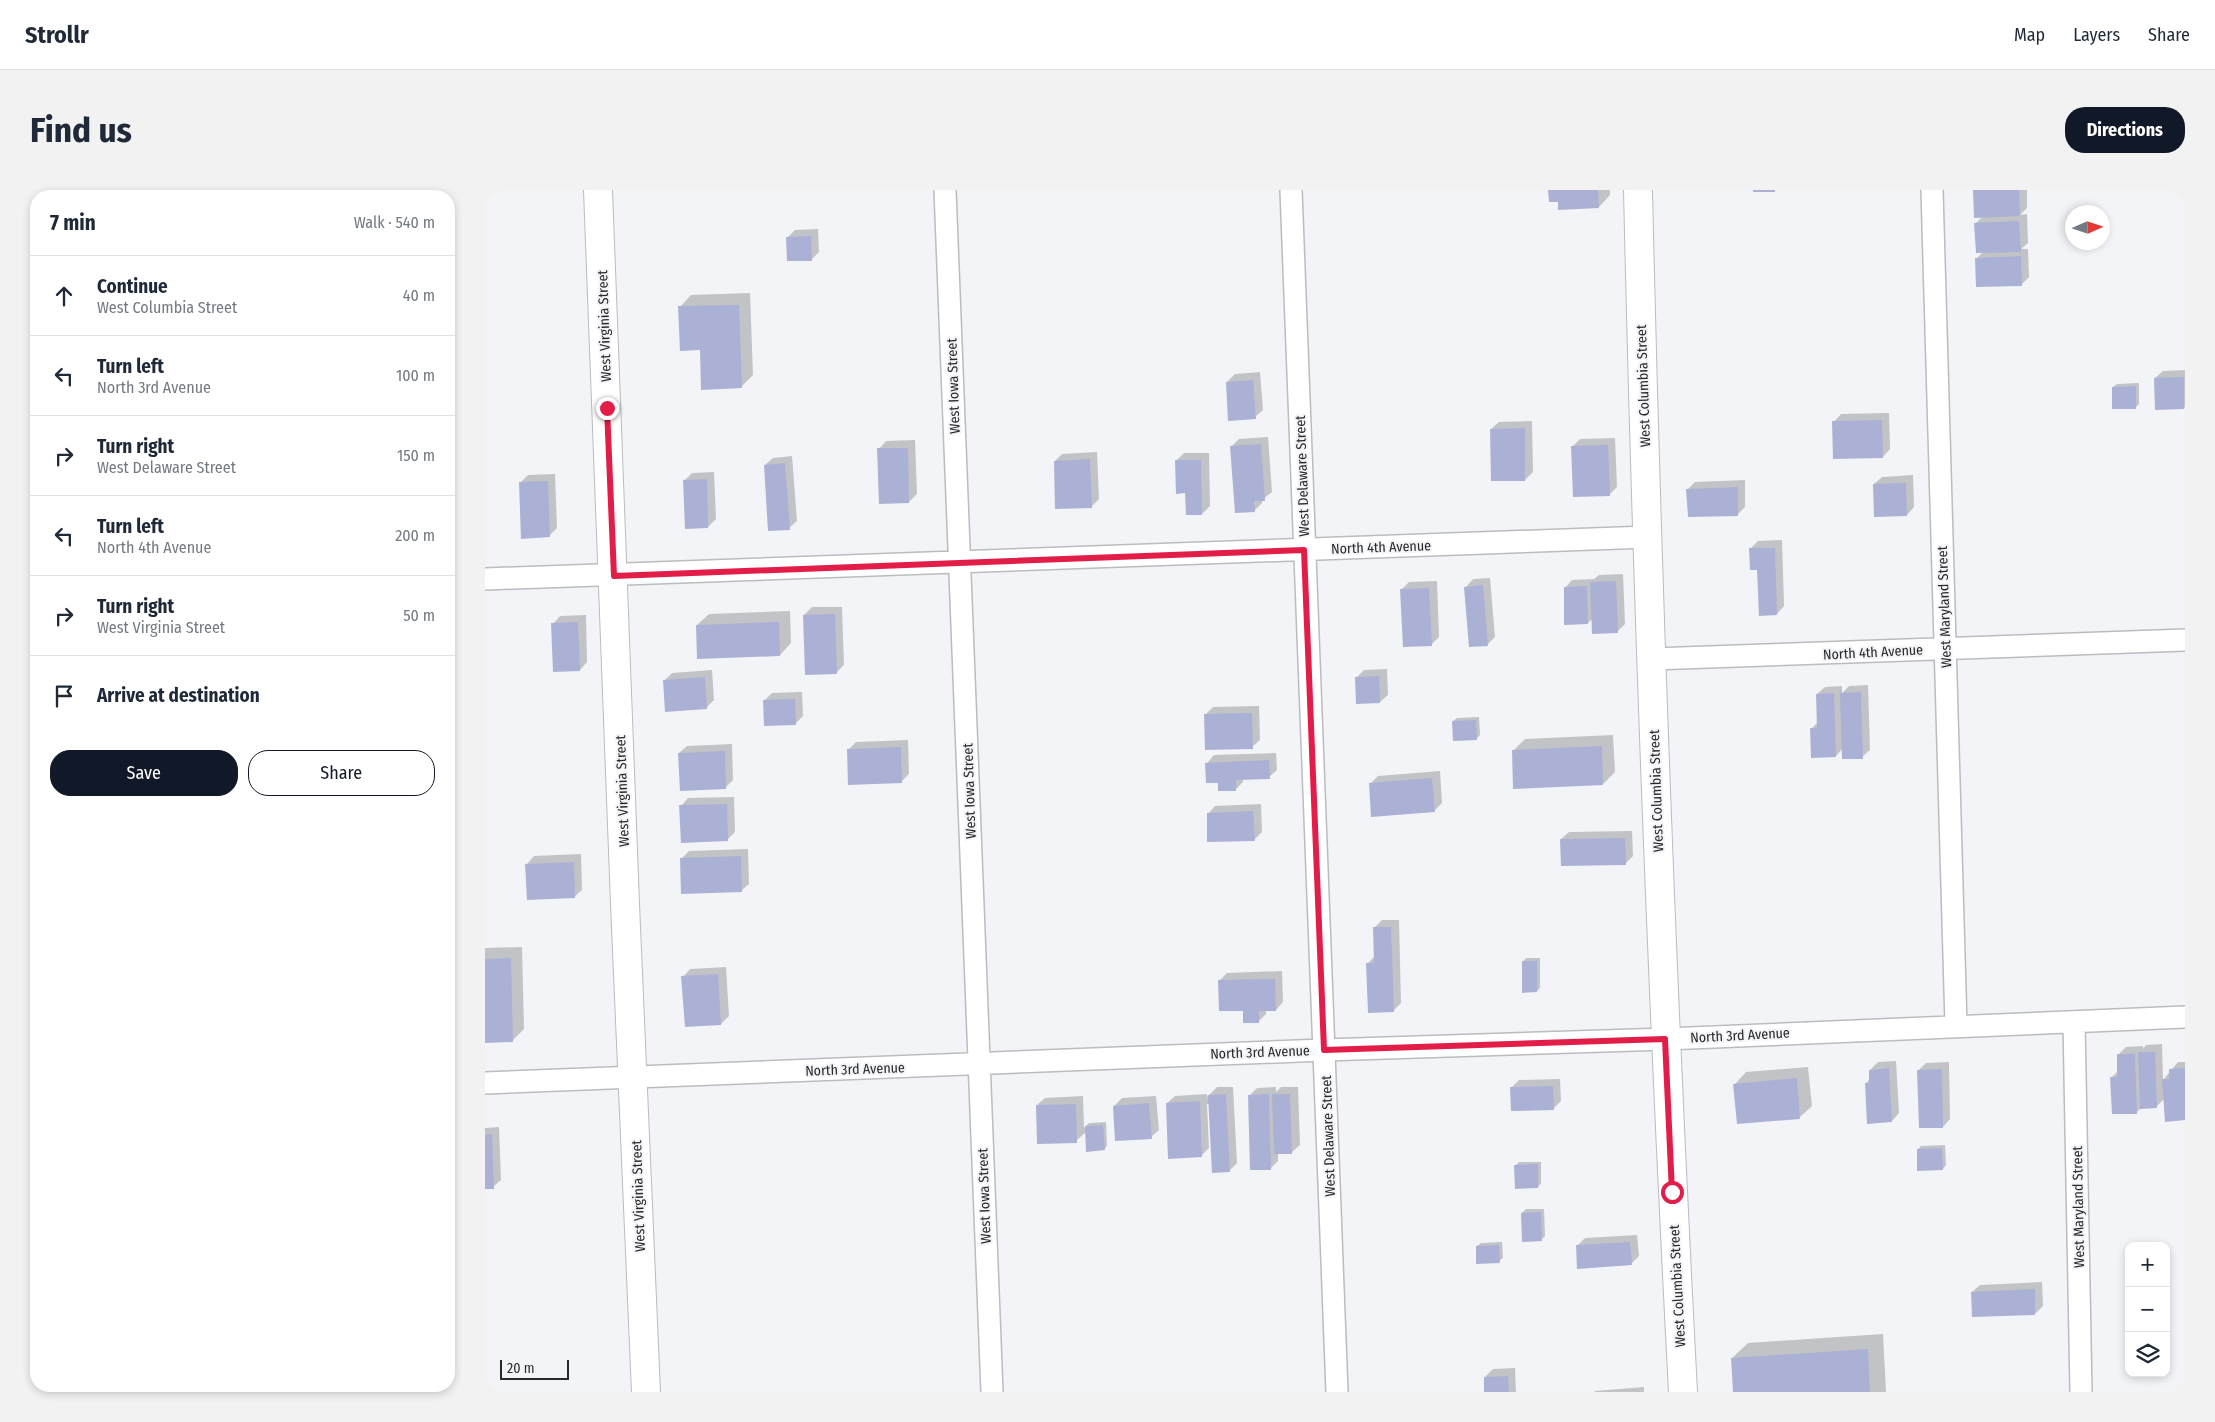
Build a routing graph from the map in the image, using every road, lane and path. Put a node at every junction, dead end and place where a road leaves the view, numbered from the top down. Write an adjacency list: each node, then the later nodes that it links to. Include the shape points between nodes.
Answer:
1 (599, 190): 9 (main road, West Virginia Street)
2 (945, 190): 8 (street, West Iowa Street)
3 (1291, 190): 7 (street, West Delaware Street)
4 (1638, 190): 6 (main road, West Columbia Street)
5 (1932, 190): 12 (street, West Maryland Street)
6 (1647, 537): 7 (street, North 4th Avenue); 13 (main road, West Columbia Street)
7 (1304, 550): 8 (street, North 4th Avenue); 18 (street, West Delaware Street)
8 (960, 561): 9 (street, North 4th Avenue); 19 (street, West Iowa Street)
9 (614, 576): 10 (street, North 4th Avenue); 20 (main road, West Virginia Street)
10 (485, 579)
11 (2185, 640): 12 (street, North 4th Avenue)
12 (1945, 648): 13 (street, North 4th Avenue); 16 (street, West Maryland Street)
13 (1652, 659): 17 (main road, West Columbia Street)
14 (2185, 1017): 15 (street, North 3rd Avenue)
15 (2074, 1022): 16 (street, North 3rd Avenue); 26 (street, West Maryland Street)
16 (1956, 1025): 17 (street, North 3rd Avenue)
17 (1665, 1039): 18 (street, North 3rd Avenue); 25 (main road, West Columbia Street)
18 (1324, 1050): 19 (street, North 3rd Avenue); 24 (street, West Delaware Street)
19 (979, 1065): 20 (street, North 3rd Avenue); 23 (street, West Iowa Street)
20 (634, 1077): 21 (street, North 3rd Avenue); 22 (main road, West Virginia Street)
21 (485, 1083)
22 (646, 1392)
23 (992, 1392)
24 (1337, 1392)
25 (1683, 1392)
26 (2081, 1392)

